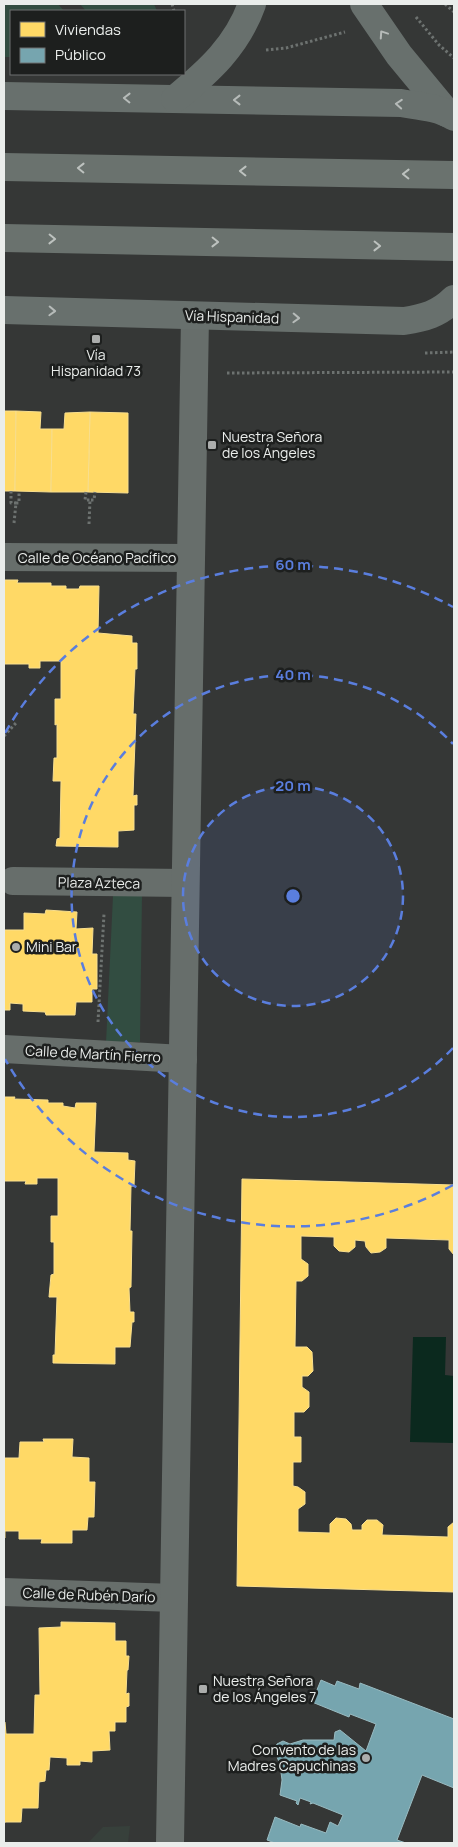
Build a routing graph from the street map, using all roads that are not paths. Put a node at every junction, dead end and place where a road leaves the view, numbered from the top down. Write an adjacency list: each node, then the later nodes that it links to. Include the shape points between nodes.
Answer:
1 (252, 4): 4 (main road, via 242,28 227,50 204,76)
2 (364, 4): 5 (main road, one-way to 2, via 399,55)
3 (4, 96): 4 (main road, one-way to 3)
4 (175, 99): 5 (main road, one-way to 4, via 401,104)
5 (451, 115)
6 (4, 166): 7 (highway, one-way to 6)
7 (454, 175)
8 (4, 238): 9 (highway, one-way to 9)
9 (454, 247)
10 (454, 299): 12 (main road, Vía Hispanidad, one-way to 10, via 404,321 423,319 439,312)
11 (4, 310): 12 (main road, Vía Hispanidad, one-way to 12)
12 (195, 316): 14 (street)
13 (4, 557): 14 (street, Calle de Océano Pacífico)
14 (191, 558): 16 (street)
15 (13, 881): 16 (street, Plaza Azteca)
16 (185, 884): 18 (street)
17 (4, 1049): 18 (street, Calle de Martín Fierro)
18 (183, 1058): 20 (street)
19 (4, 1592): 20 (street, Calle de Rubén Darío)
20 (174, 1598): 21 (street)
21 (170, 1843)

